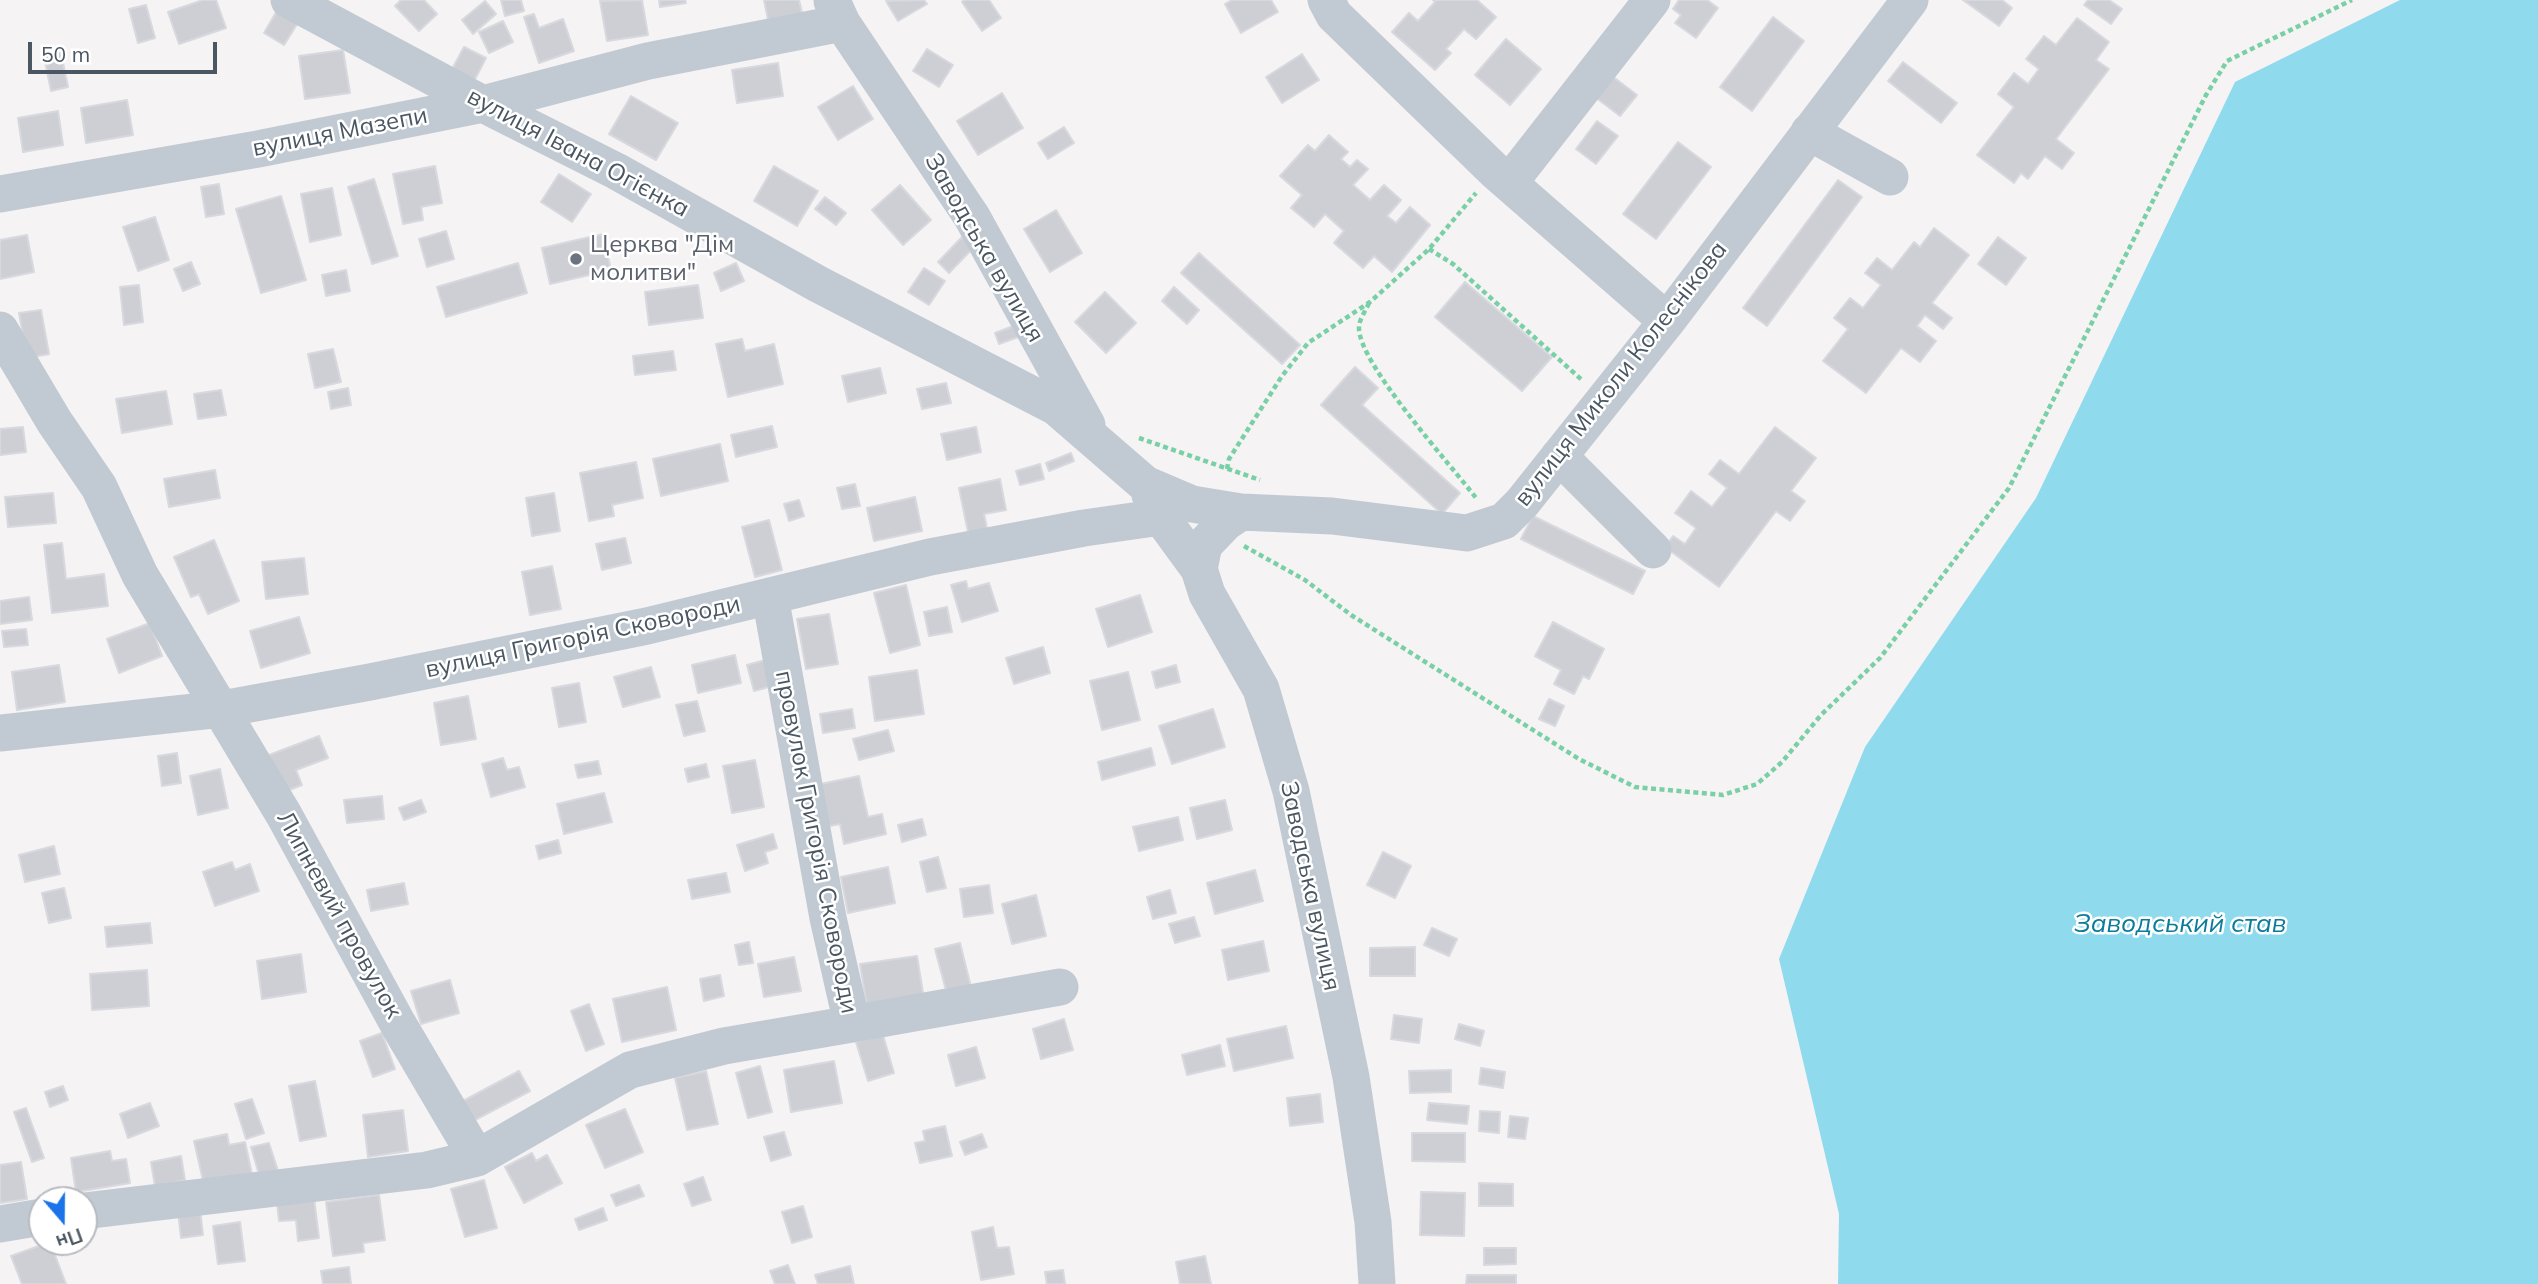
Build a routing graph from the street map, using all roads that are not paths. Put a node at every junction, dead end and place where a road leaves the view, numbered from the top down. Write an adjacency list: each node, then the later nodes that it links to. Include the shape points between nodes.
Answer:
1 (289, 0): 6 (street, вулиця Івана Огієнка)
2 (1652, 0): 8 (street)
3 (1910, 0): 7 (street, вулиця Миколи Колеснікова)
4 (1336, 5): 8 (street)
5 (837, 11): 6 (street, вулиця Мазепи); 13 (street, Заводська вулиця, via 972,217 1082,420)
6 (483, 104): 10 (street, вулиця Мазепи); 13 (street, вулиця Івана Огієнка, via 616,170)
7 (1809, 132): 9 (street); 11 (street, вулиця Миколи Колеснікова)
8 (1502, 177): 11 (street)
9 (1890, 177)
10 (0, 194)
11 (1667, 321): 14 (street, вулиця Миколи Колеснікова)
12 (0, 330): 21 (street, Липневий провулок, via 99,487 140,575)
13 (1122, 447): 15 (street)
14 (1559, 456): 17 (street, вулиця Миколи Колеснікова, via 1504,521 1467,533 1332,516); 18 (street)
15 (1145, 484): 16 (street, Заводська вулиця); 17 (street, вулиця Миколи Колеснікова)
16 (1161, 517): 19 (street, Заводська вулиця); 20 (street, вулиця Григорія Сковороди, via 929,557)
17 (1229, 522): 19 (street, via 1204,545)
18 (1653, 550)
19 (1199, 569): 29 (street, Заводська вулиця, via 1207,594 1261,689 1291,791 1351,1077 1373,1222)
20 (770, 596): 21 (street, вулиця Григорія Сковороди, via 502,656); 24 (street, провулок Григорія Сковороди, via 828,918)
21 (222, 709): 22 (street, вулиця Григорія Сковороди); 25 (street, Липневий провулок)
22 (0, 733)
23 (1060, 987): 24 (street)
24 (852, 1024): 25 (street, провулок Григорія Сковороди, via 724,1046 630,1069)
25 (477, 1158): 26 (street, via 427,1170)
26 (98, 1210)
27 (28, 1219): 28 (street)
28 (0, 1224)
29 (1377, 1284)

